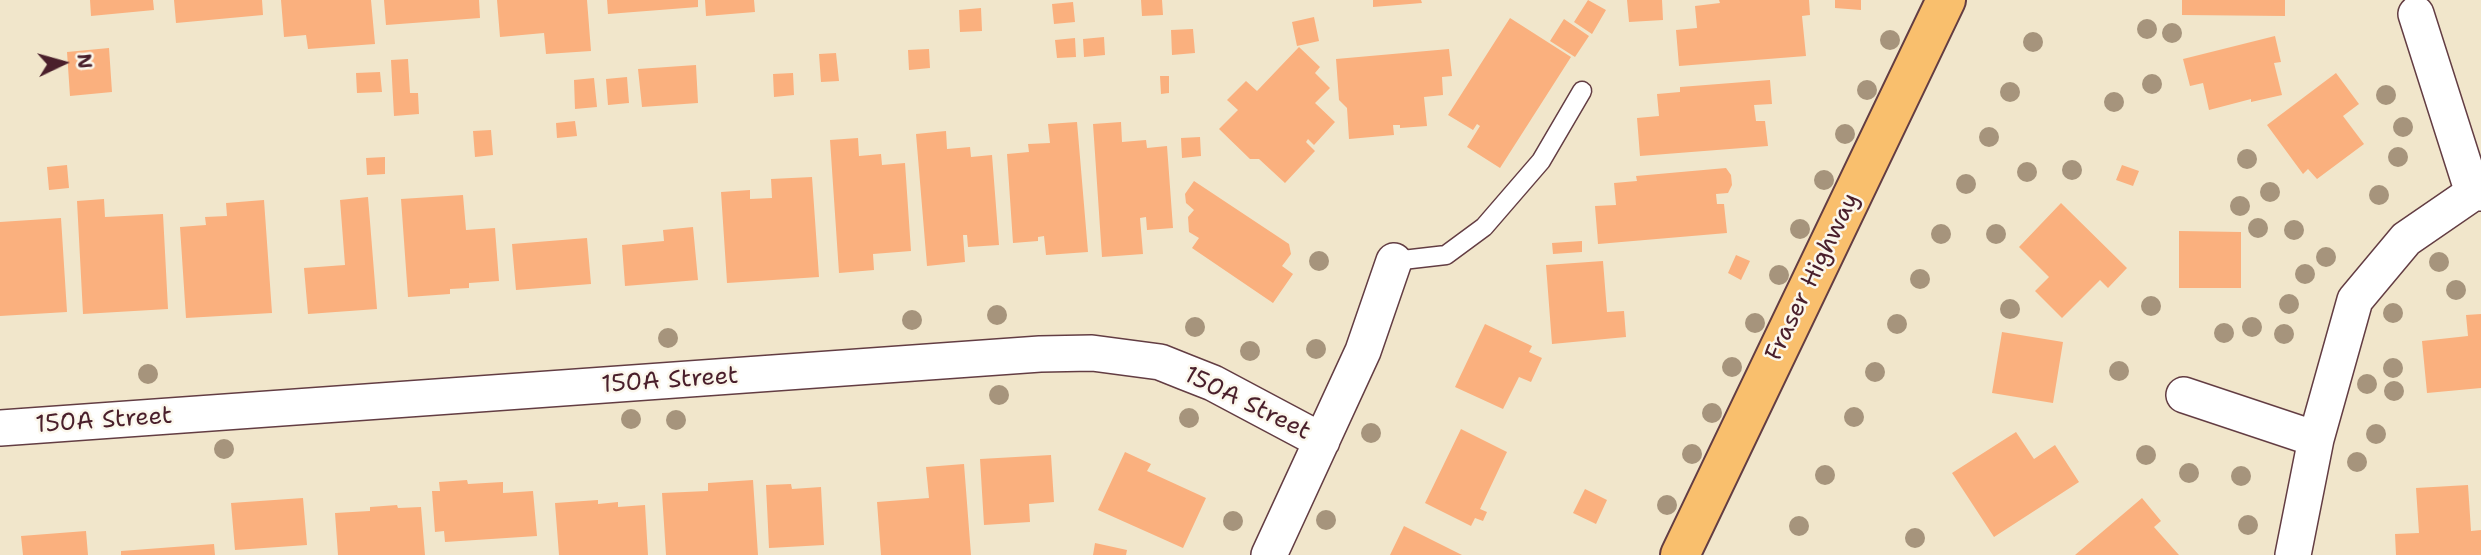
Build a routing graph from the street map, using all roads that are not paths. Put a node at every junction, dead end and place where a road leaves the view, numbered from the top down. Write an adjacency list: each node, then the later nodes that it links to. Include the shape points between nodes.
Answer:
1 (1946, 0): 11 (main road, Fraser Highway)
2 (2416, 13): 4 (street)
3 (1581, 91): 5 (lane, via 1541,161 1484,227 1446,255)
4 (2477, 193): 8 (street, via 2406,239 2355,300)
5 (1394, 261): 9 (street, via 1363,351)
6 (2185, 395): 8 (street)
7 (0, 428): 9 (street, 150A Street, via 1092,353 1160,362 1213,383)
8 (2316, 439): 12 (street)
9 (1322, 441): 10 (street)
10 (1269, 555)
11 (1680, 555)
12 (2293, 555)

